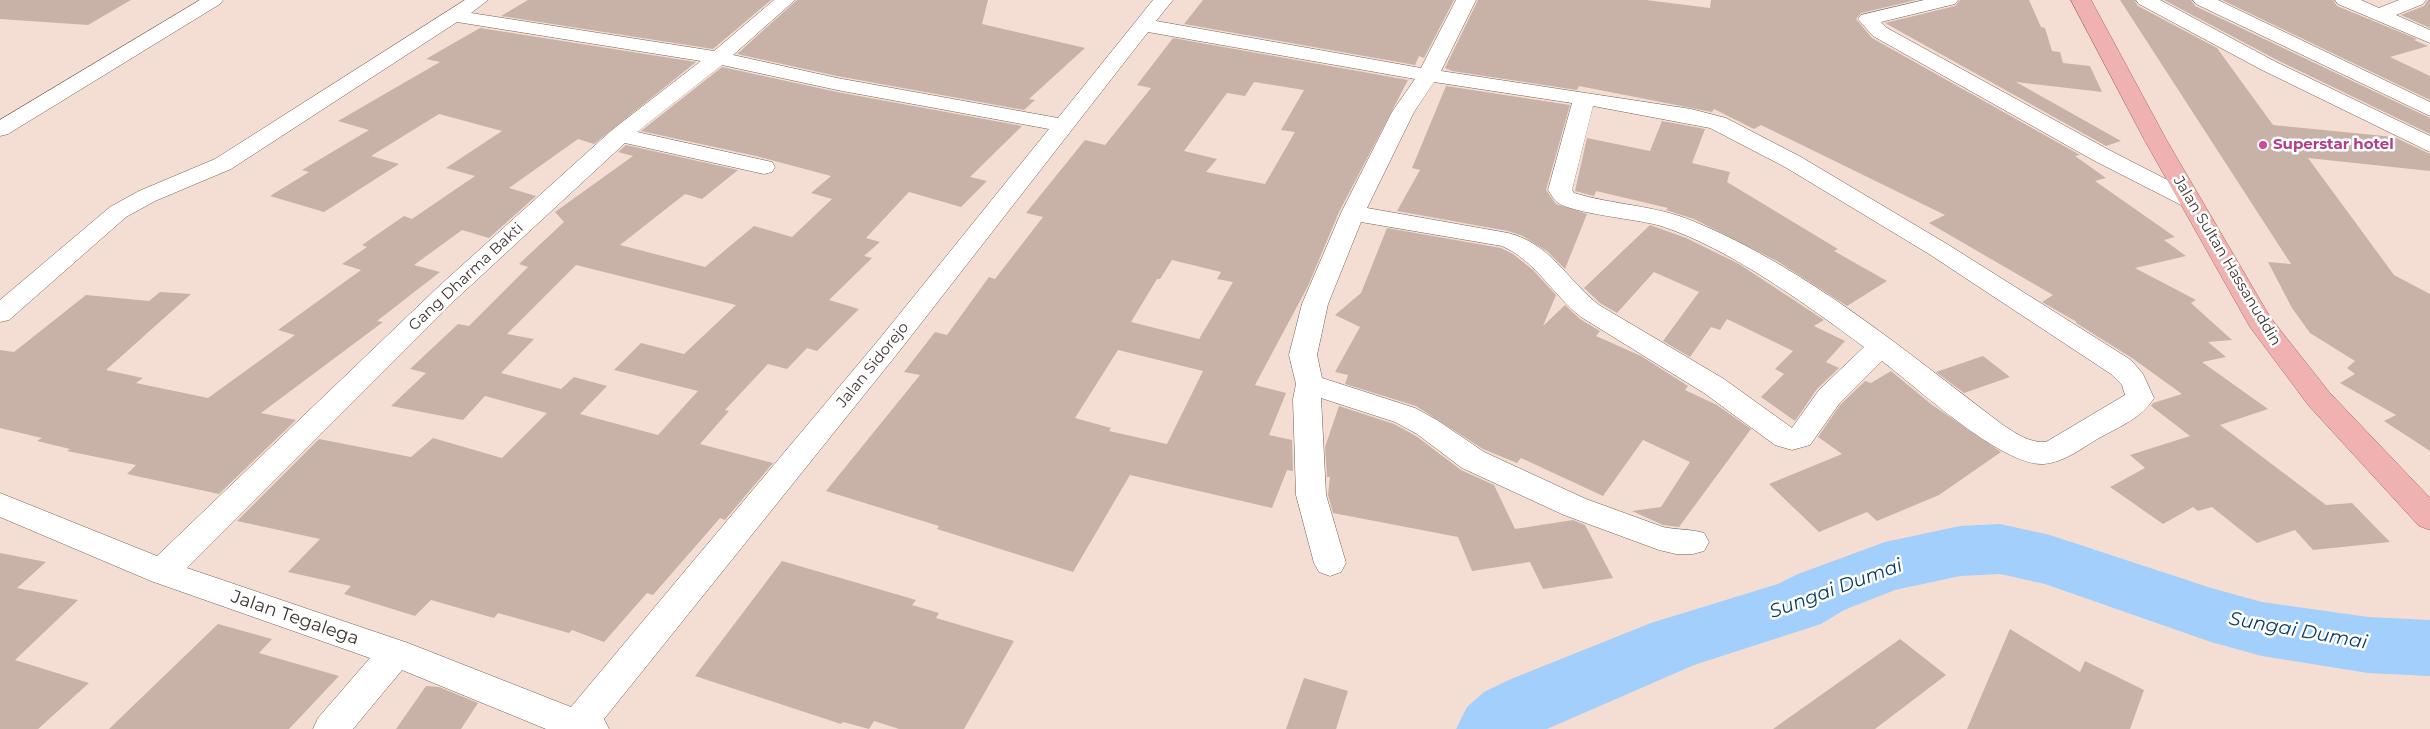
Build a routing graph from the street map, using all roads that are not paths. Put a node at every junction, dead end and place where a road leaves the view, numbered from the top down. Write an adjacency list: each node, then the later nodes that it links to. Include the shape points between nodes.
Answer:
1 (213, 0): 21 (street)
2 (478, 0): 13 (street)
3 (785, 0): 16 (street, Gang Dharma Bakti)
4 (1163, 0): 14 (street, Jalan Sidorejo)
5 (1466, 0): 17 (street)
6 (1948, 0): 25 (street, via 1868,19 1880,32)
7 (2081, 0): 25 (main road, Jalan Sultan Hassanuddin)
8 (2146, 0): 23 (street, via 2269,66)
9 (2203, 0): 19 (street)
10 (2345, 0): 12 (street)
11 (2416, 0): 12 (street)
12 (2379, 15): 15 (street)
13 (452, 16): 16 (street); 27 (street, via 224,164 147,196 118,212)
14 (1143, 25): 17 (street); 20 (street, Jalan Sidorejo)
15 (2430, 37)
16 (718, 58): 20 (street, via 836,84); 22 (street, Gang Dharma Bakti)
17 (1428, 75): 18 (street); 26 (street, via 1404,112)
18 (1584, 98): 28 (street, via 1560,190 1566,198 1669,220 1706,236 1810,295); 28 (street, via 1718,123 1793,162 1938,249 2121,367 2139,389 2140,398 2129,408 2053,452 2029,454 1993,432)
19 (2430, 110)
20 (1062, 126): 36 (street, Jalan Sidorejo, via 892,343)
21 (0, 129)
22 (620, 135): 24 (street); 34 (street, Gang Dharma Bakti, via 446,294)
23 (2430, 145)
24 (764, 167)
25 (2189, 200): 31 (main road, Jalan Sultan Hassanuddin, via 2259,321 2283,354 2333,416)
26 (1353, 213): 28 (street, via 1508,240 1525,246 1590,311 1714,386 1792,440 1800,438 1829,397); 29 (street, via 1315,304 1303,355)
27 (0, 314)
28 (1882, 347)
29 (1310, 384): 32 (street, via 1405,415 1473,460 1575,507 1659,538); 33 (street, via 1307,399 1311,495)
30 (0, 504): 34 (street, Jalan Tegalega)
31 (2430, 518)
32 (1693, 542)
33 (1330, 563)
34 (162, 572): 35 (street, Jalan Tegalega)
35 (396, 652): 36 (street, Jalan Tegalega); 37 (street)
36 (581, 728)
37 (332, 729)

